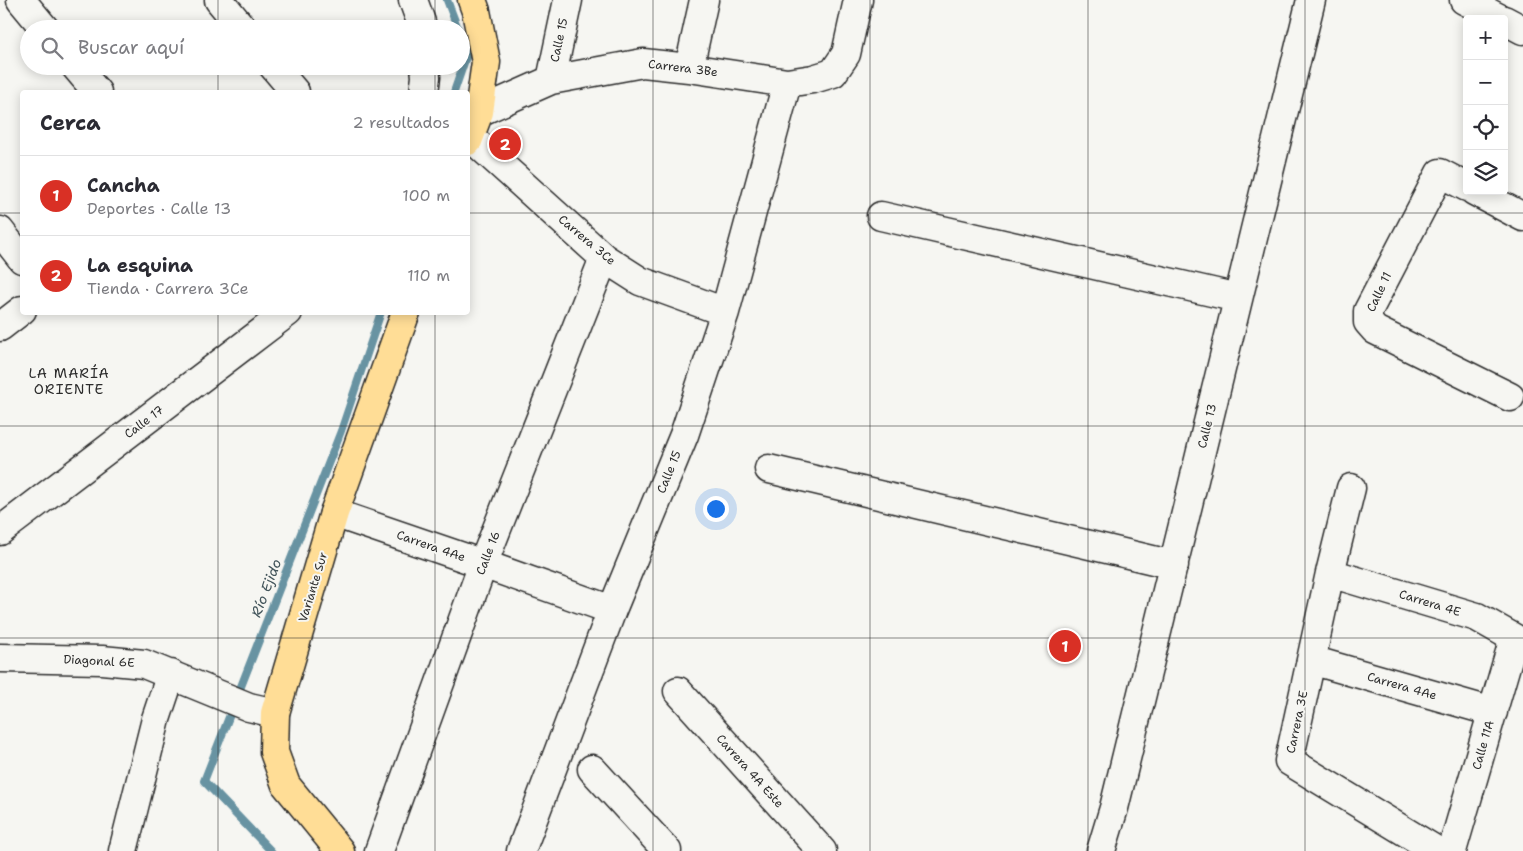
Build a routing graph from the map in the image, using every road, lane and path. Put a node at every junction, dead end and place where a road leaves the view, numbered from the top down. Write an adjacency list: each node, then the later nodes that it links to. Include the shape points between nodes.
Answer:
1 (21, 0): 11 (street)
2 (219, 0): 12 (street)
3 (413, 0): 13 (street)
4 (472, 0): 25 (main road, via 486,62)
5 (568, 0): 20 (street, Calle 15)
6 (704, 0): 16 (street)
7 (858, 0): 21 (street, Carrera 3Be, via 846,54 833,72)
8 (1311, 0): 33 (street, Calle 13)
9 (1464, 0): 10 (street)
10 (1493, 15)
11 (38, 20)
12 (236, 20)
13 (420, 20)
14 (1508, 22): 15 (street)
15 (1523, 30)
16 (689, 68): 20 (street, Carrera 3Be, via 643,64); 21 (street, Carrera 3Be)
17 (83, 75): 22 (street)
18 (281, 75): 23 (street)
19 (426, 75): 24 (street)
20 (551, 80): 25 (street, Carrera 3Be)
21 (787, 83): 35 (street, Calle 15)
22 (95, 90)
23 (293, 90)
24 (424, 90)
25 (470, 123): 32 (street, Carrera 3Ce)
26 (1463, 185): 39 (street, Calle 11, via 1440,173 1368,311 1368,322 1375,330)
27 (1482, 195): 29 (street)
28 (881, 216): 33 (street)
29 (1523, 217)
30 (0, 231): 31 (street)
31 (20, 256)
32 (604, 258): 35 (street, Carrera 3Ce, via 640,281); 44 (street, Calle 16)
33 (1238, 298): 45 (street, Calle 13)
34 (20, 312): 38 (street)
35 (725, 312): 47 (street, Calle 15, via 684,435)
36 (284, 315): 43 (street, Calle 17)
37 (405, 315): 42 (main road, Variante Sur)
38 (0, 327)
39 (1510, 397)
40 (769, 469): 45 (street)
41 (1351, 488): 46 (street)
42 (334, 514): 44 (street, Carrera 4Ae); 54 (main road, Variante Sur)
43 (0, 531)
44 (483, 564): 47 (street, Carrera 4Ae); 58 (street, Calle 16)
45 (1174, 565): 62 (street, Calle 13)
46 (1330, 573): 48 (street, Carrera 4E, via 1478,617); 50 (street, Carrera 3E)
47 (612, 610): 59 (street, Calle 15)
48 (1519, 643): 53 (street, Calle 11A)
49 (0, 658): 51 (street, Diagonal 6E, via 136,663)
50 (1311, 660): 53 (street, Carrera 4Ae); 63 (street, Carrera 3E, via 1289,761)
51 (172, 674): 54 (street, Diagonal 6E, via 249,707); 56 (street, via 156,719)
52 (678, 692): 61 (street, Carrera 4A Este)
53 (1493, 712): 64 (street, Calle 11A)
54 (275, 713): 57 (main road, Variante Sur, via 274,752 286,785)
55 (592, 769): 60 (street)
56 (123, 851)
57 (340, 851)
58 (378, 851)
59 (521, 851)
60 (667, 851)
61 (822, 851)
62 (1101, 851)
63 (1437, 851)
64 (1452, 851)

